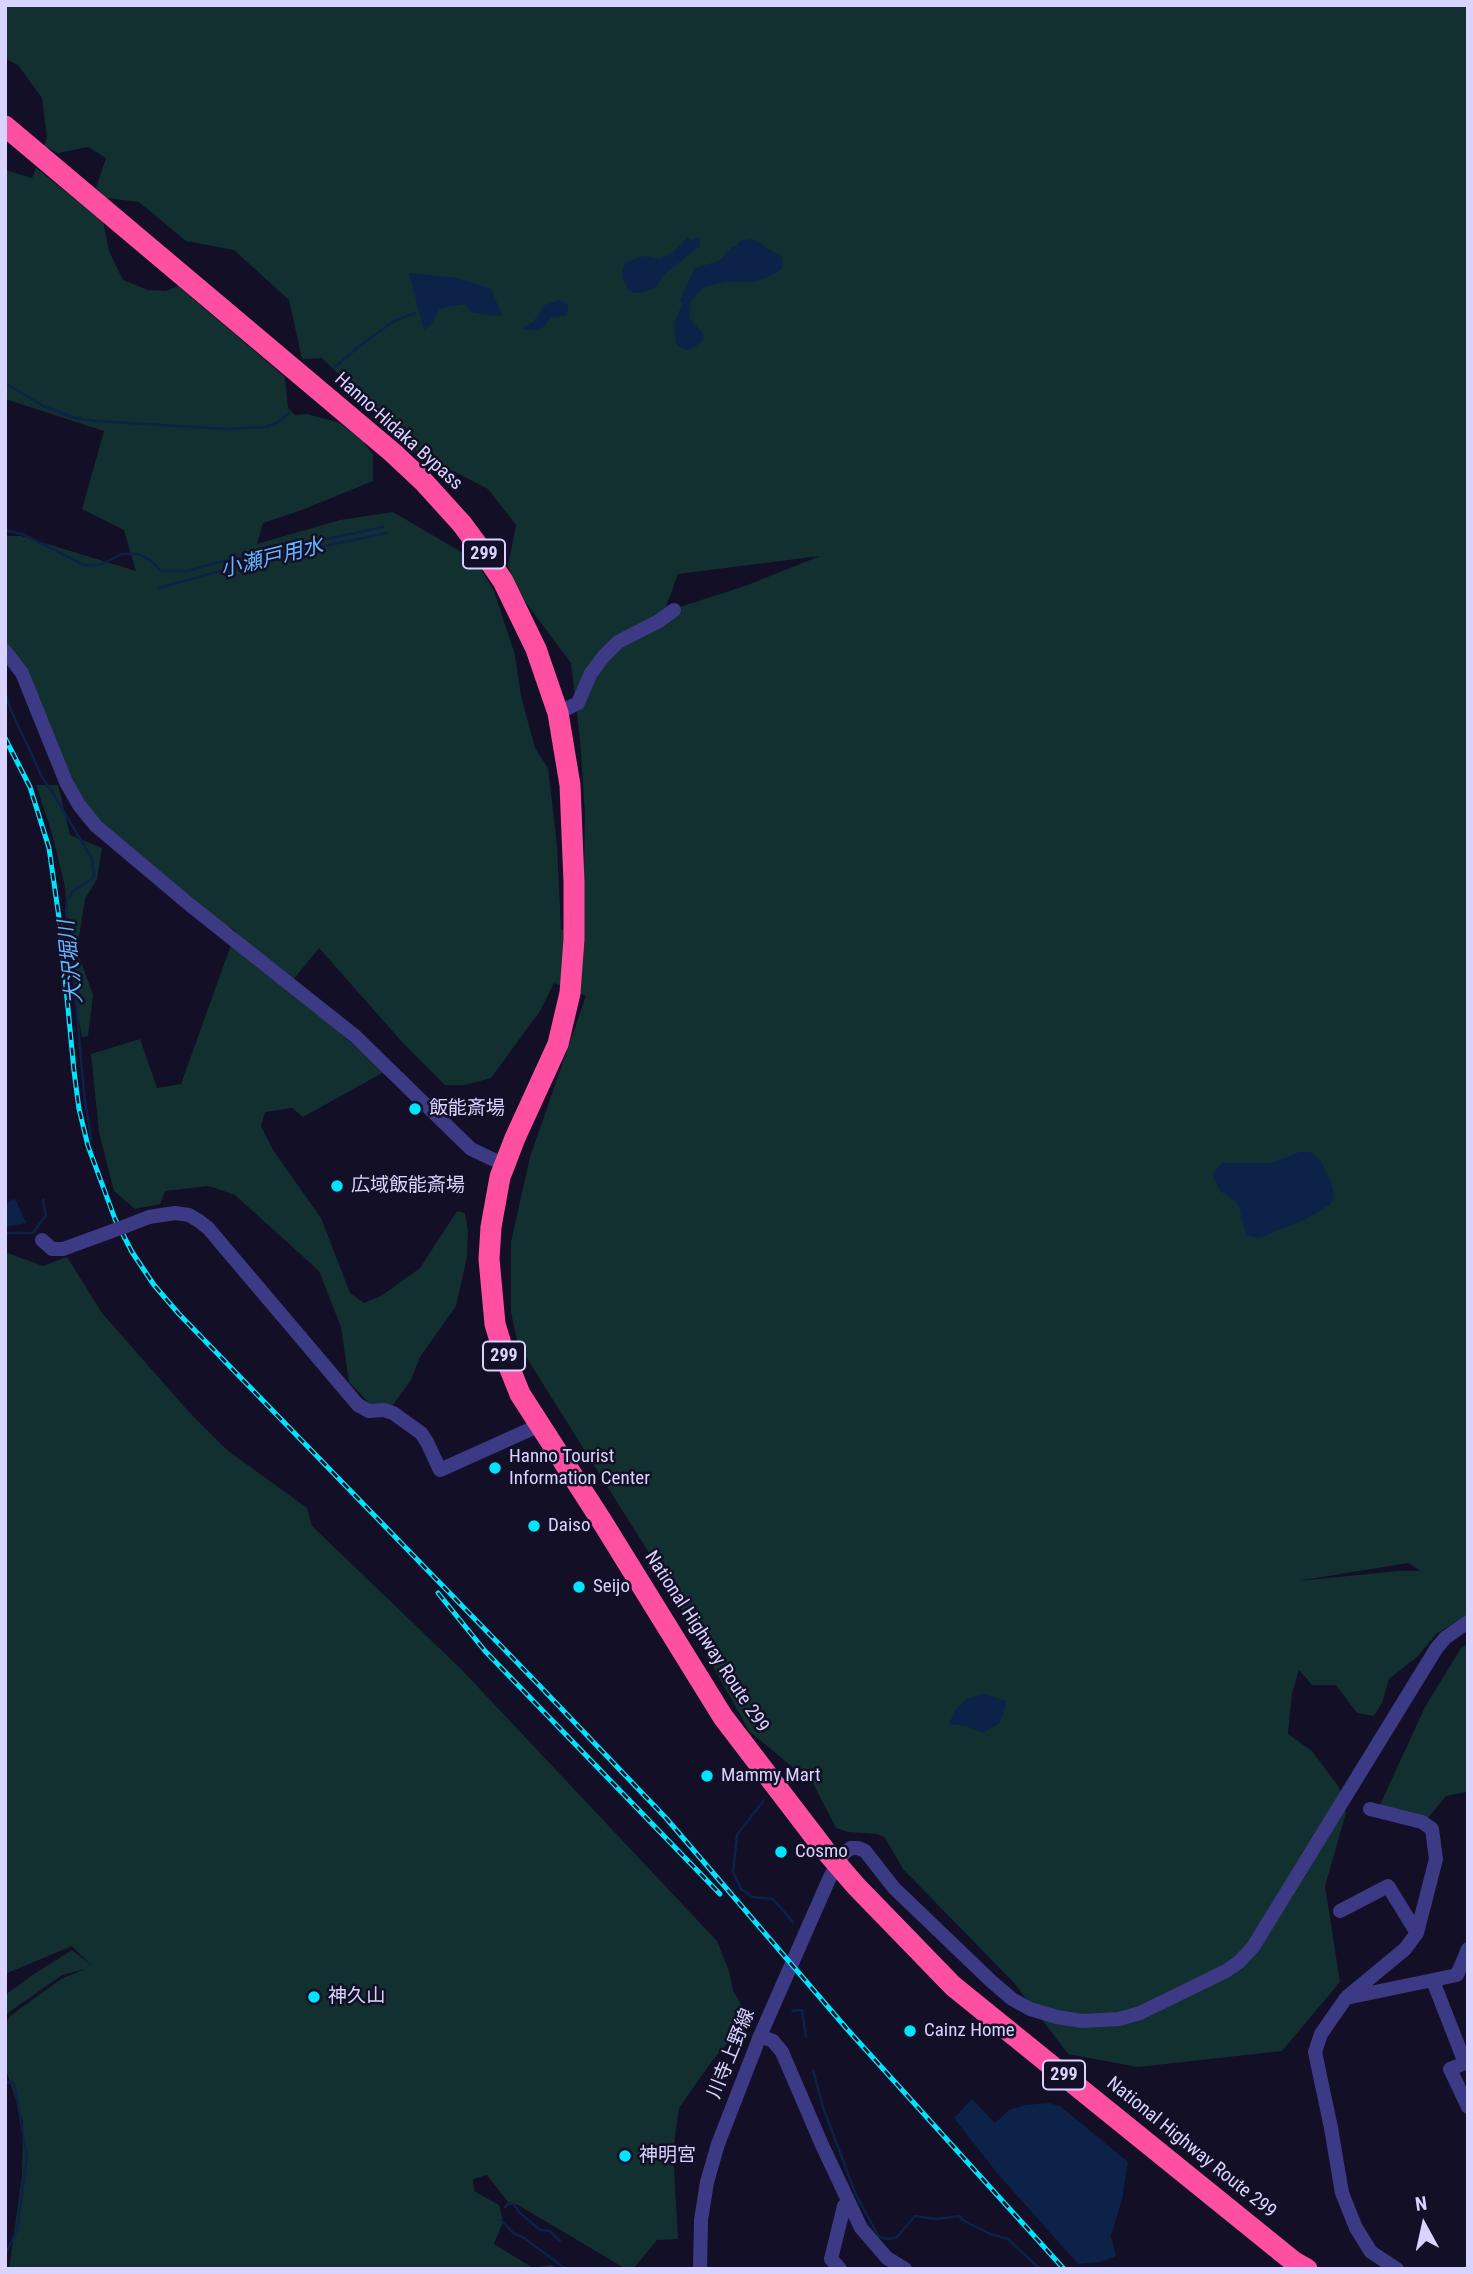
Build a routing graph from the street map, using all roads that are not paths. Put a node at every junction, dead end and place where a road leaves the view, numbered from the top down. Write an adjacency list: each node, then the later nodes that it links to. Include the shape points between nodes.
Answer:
1 (5, 126): 4 (highway, Hanno-Hidaka Bypass / 299, via 392,452 446,506 503,581 536,649)
2 (674, 610): 4 (street, via 618,642 592,673 578,703)
3 (5, 651): 5 (street, via 22,673 66,782 96,826 355,1037 471,1149)
4 (558, 713): 5 (highway, Hanno-Hidaka Bypass / 299, via 573,836 570,993 558,1044)
5 (505, 1166): 7 (highway, National Highway Route 299 / 299, via 491,1227 491,1299 511,1376)
6 (42, 1240): 7 (street, bridge, via 52,1249 63,1249 149,1217 189,1215 216,1238 358,1405 393,1413 421,1433 440,1470)
7 (540, 1424): 10 (highway, National Highway Route 299 / 299, via 723,1717)
8 (1468, 1622): 10 (street, via 1436,1649 1253,1947 1226,1971 1140,2014 1082,2021 1030,2008 1012,1999 894,1888 865,1851 851,1848)
9 (1370, 1809): 12 (street, via 1422,1822 1432,1829 1436,1859)
10 (836, 1864): 16 (street, 川寺上野線); 22 (highway, National Highway Route 299 / 299, via 953,1986)
11 (1340, 1912): 12 (street, via 1388,1886)
12 (1417, 1933): 15 (street, via 1405,1949)
13 (1468, 1949): 14 (street, via 1457,1975)
14 (1433, 1981): 15 (street); 17 (street, via 1465,2063 1450,2070)
15 (1346, 1998): 23 (street, via 1321,2034 1315,2052 1317,2065 1342,2193 1370,2252)
16 (760, 2036): 18 (street, via 773,2041 782,2052); 19 (street, 川寺上野線, via 707,2182)
17 (1468, 2107)
18 (849, 2205): 20 (street, via 844,2206 831,2259); 21 (street, via 871,2241)
19 (700, 2269)
20 (840, 2269)
21 (905, 2269)
22 (1307, 2269)
23 (1397, 2269)

